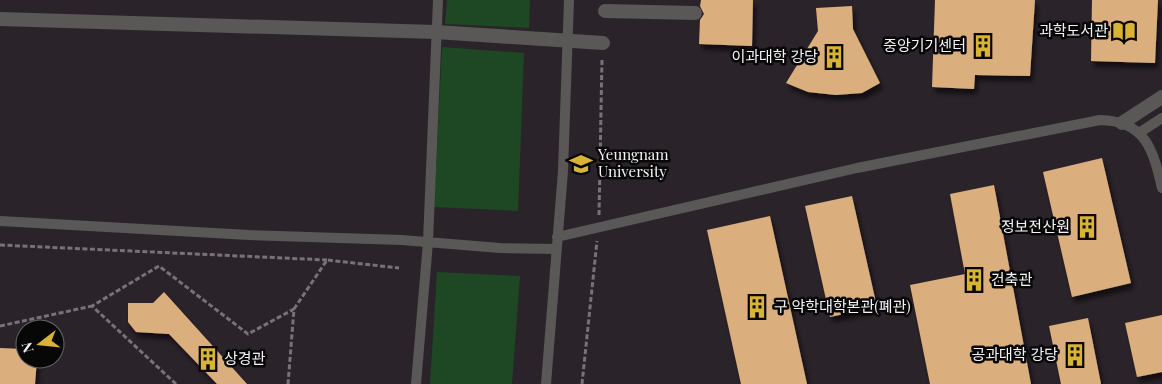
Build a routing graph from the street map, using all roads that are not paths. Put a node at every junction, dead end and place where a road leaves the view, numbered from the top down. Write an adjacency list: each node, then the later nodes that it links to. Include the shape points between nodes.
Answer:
1 (438, 0): 6 (lane)
2 (569, 0): 7 (lane)
3 (605, 11): 4 (street)
4 (695, 13)
5 (0, 19): 6 (street)
6 (436, 32): 7 (street); 16 (lane)
7 (567, 40): 8 (street); 15 (lane, via 563,171)
8 (603, 43)
9 (1162, 97): 11 (street)
10 (1162, 118): 12 (lane)
11 (1122, 123): 12 (lane); 15 (lane, via 1100,120 857,168)
12 (1139, 133): 13 (lane, via 1154,157)
13 (1162, 188)
14 (0, 221): 16 (lane)
15 (557, 237): 17 (lane)
16 (428, 242): 17 (lane); 18 (lane)
17 (557, 249): 19 (lane)
18 (416, 384)
19 (546, 384)

